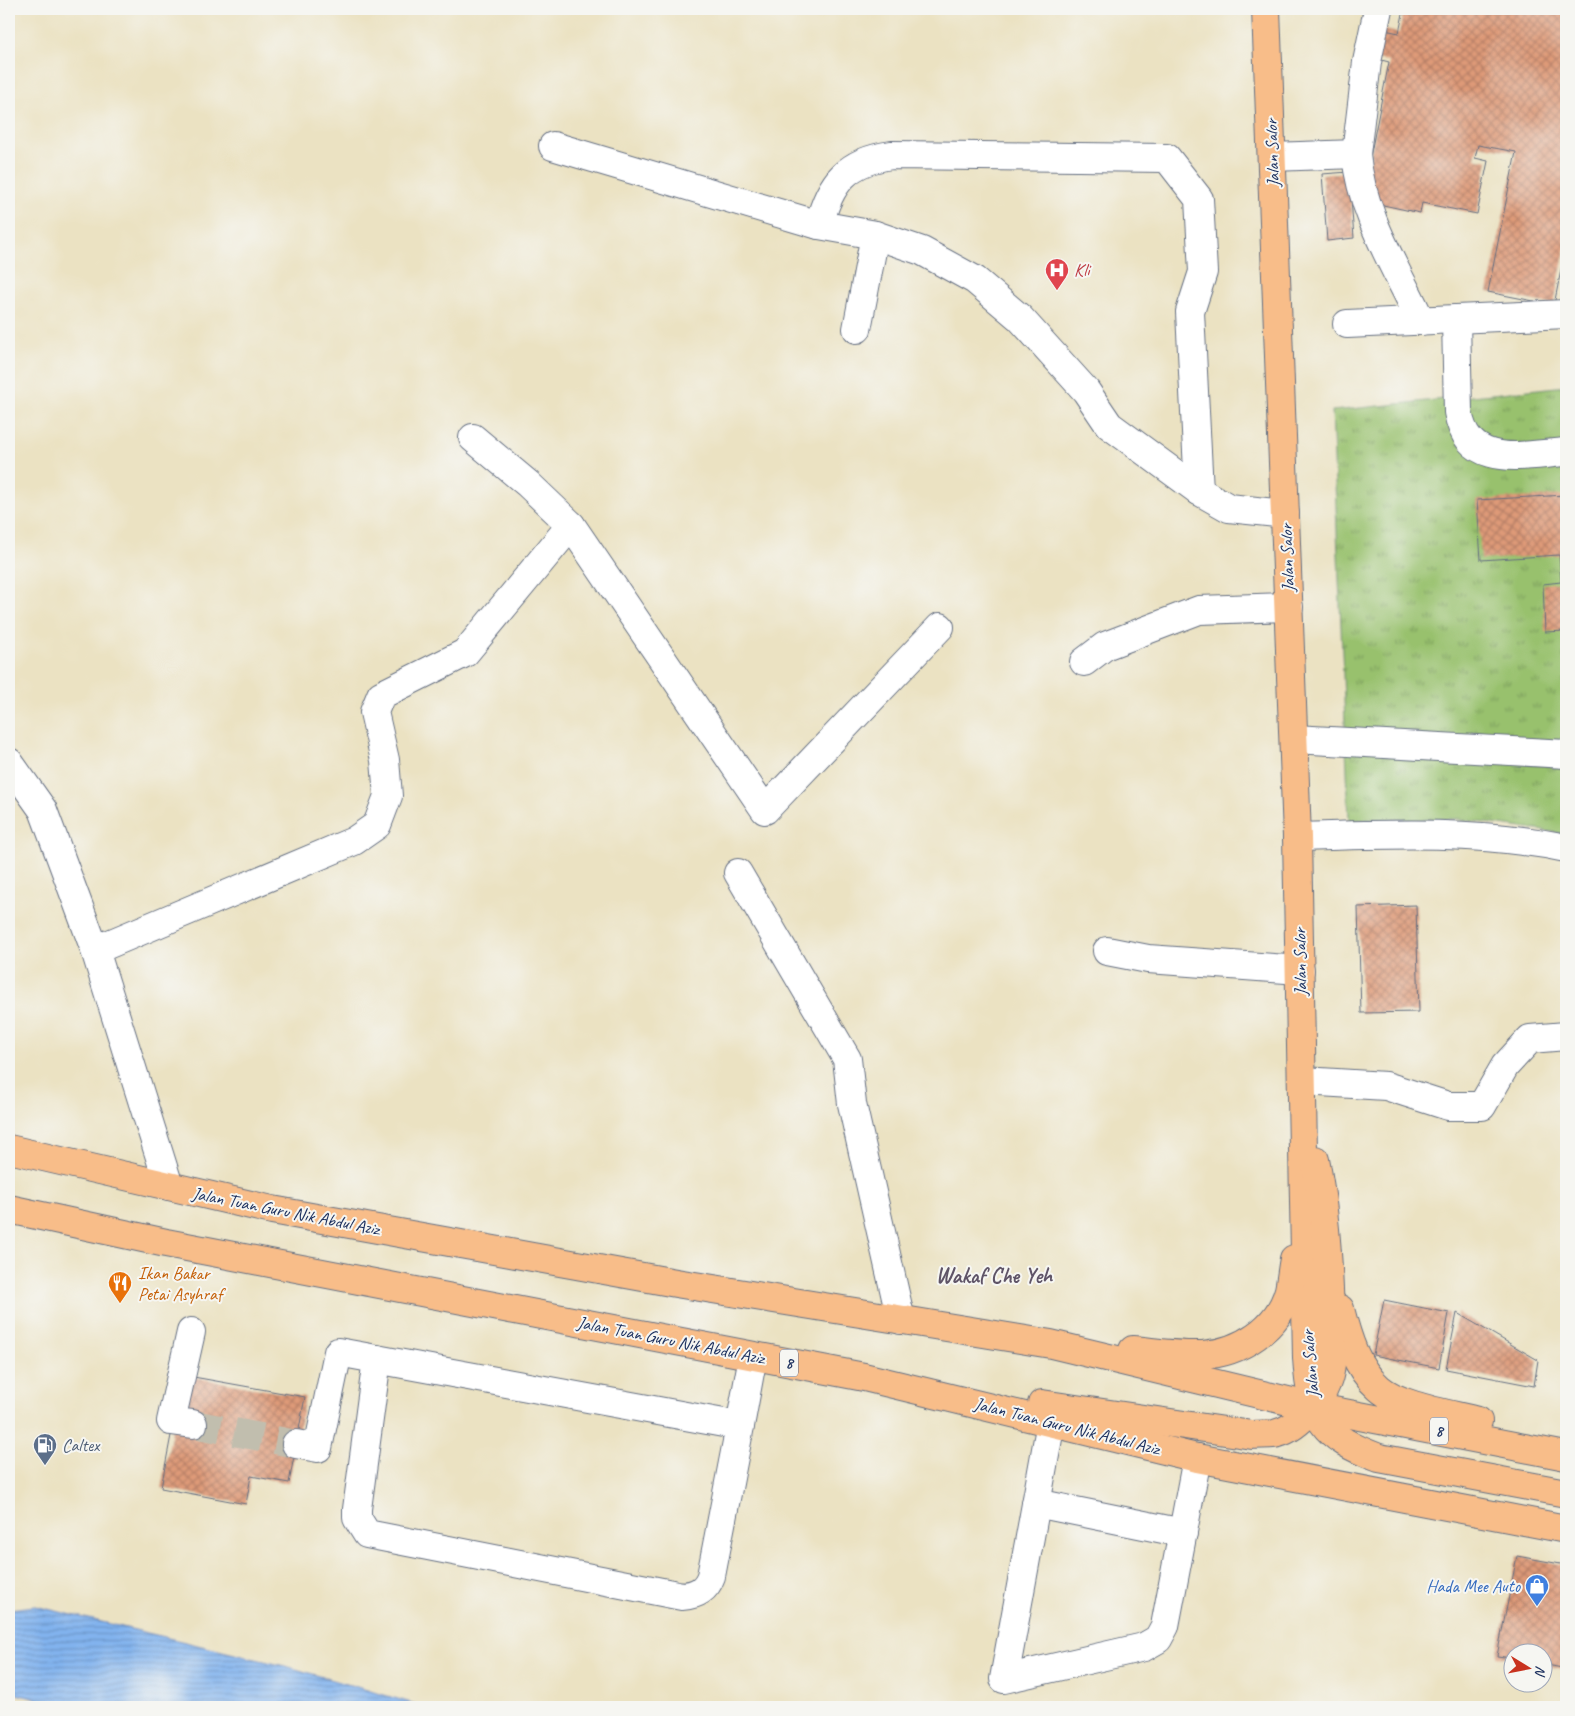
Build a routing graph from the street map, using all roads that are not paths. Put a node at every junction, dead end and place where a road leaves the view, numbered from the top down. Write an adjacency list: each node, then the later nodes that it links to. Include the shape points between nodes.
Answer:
1 (1266, 9): 5 (main road, Jalan Salor)
2 (1378, 9): 4 (street, via 1367,62)
3 (553, 146): 6 (street)
4 (1356, 154): 5 (street); 10 (street, via 1358,178 1367,207)
5 (1272, 157): 16 (main road, Jalan Salor)
6 (820, 225): 7 (street); 15 (street, via 830,191 842,176 856,165 874,158 1167,158 1200,199 1203,272 1190,312)
7 (875, 235): 12 (street); 15 (street, via 922,251 975,280 1020,318 1086,391 1109,425)
8 (1566, 314): 9 (street)
9 (1456, 319): 10 (street); 14 (street, via 1458,412 1460,426 1467,439 1478,449 1505,456)
10 (1420, 320): 11 (street)
11 (1347, 324)
12 (857, 329)
13 (473, 438): 17 (street)
14 (1566, 452)
15 (1198, 491): 16 (street, via 1229,508)
16 (1285, 514): 18 (main road, Jalan Salor)
17 (571, 525): 19 (street, via 764,810); 27 (street, via 465,653 381,695 374,712 385,760 388,796 377,825 354,841)
18 (1288, 607): 20 (street, via 1200,610 1105,646); 21 (main road, Jalan Salor)
19 (940, 628)
20 (1084, 662)
21 (1294, 739): 22 (street); 24 (main road, Jalan Salor)
22 (1566, 754)
23 (9, 762): 27 (street, via 43,810)
24 (1298, 837): 25 (street, via 1453,836); 29 (main road, Jalan Salor)
25 (1566, 848)
26 (738, 873): 37 (street, via 847,1059 852,1104)
27 (95, 950): 33 (street)
28 (1107, 951): 29 (street, via 1148,958)
29 (1300, 970): 31 (main road, Jalan Salor)
30 (1566, 1036): 31 (street, via 1530,1039 1505,1066 1482,1106 1448,1106 1386,1086)
31 (1304, 1094): 34 (main road, Jalan Salor); 36 (main road, Jalan Salor, via 1323,1201)
32 (9, 1149): 33 (main road, Jalan Tuan Guru Nik Abdul Aziz / 8)
33 (169, 1186): 37 (main road, Jalan Tuan Guru Nik Abdul Aziz / 8, via 272,1210 666,1282)
34 (1303, 1202): 39 (main road, via 1289,1291 1274,1321 1255,1338 1231,1350 1202,1355); 43 (main road, Jalan Salor, via 1307,1358)
35 (9, 1209): 40 (main road, Jalan Tuan Guru Nik Abdul Aziz / 8, via 166,1243)
36 (1329, 1266): 43 (main road, Jalan Salor, via 1331,1362 1327,1383); 48 (main road, via 1346,1336 1361,1366 1379,1389 1409,1404 1482,1422)
37 (901, 1320): 39 (main road, Jalan Tuan Guru Nik Abdul Aziz / 8)
38 (192, 1332): 45 (street, via 171,1421)
39 (1051, 1344): 43 (main road, Jalan Tuan Guru Nik Abdul Aziz / 8)
40 (753, 1356): 42 (main road, Jalan Tuan Guru Nik Abdul Aziz / 8); 46 (street)
41 (378, 1359): 46 (street); 46 (street, via 357,1509 357,1518 368,1534 682,1596 701,1592 708,1585); 47 (street, via 338,1352 318,1448)
42 (864, 1377): 43 (main road, via 1252,1435 1275,1434 1294,1425); 44 (main road, Jalan Tuan Guru Nik Abdul Aziz / 8)
43 (1313, 1407): 49 (main road, Jalan Tuan Guru Nik Abdul Aziz / 8); 51 (main road, via 1330,1432 1351,1448 1379,1458)
44 (1051, 1422): 50 (main road, Jalan Tuan Guru Nik Abdul Aziz / 8); 52 (street)
45 (192, 1424)
46 (740, 1426)
47 (296, 1444)
48 (1566, 1449)
49 (1566, 1456)
50 (1197, 1458): 53 (main road, Jalan Tuan Guru Nik Abdul Aziz / 8); 54 (street)
51 (1566, 1493)
52 (1036, 1504): 54 (street); 54 (street, via 1004,1679 1144,1647 1158,1639 1164,1626)
53 (1566, 1529)
54 (1183, 1533)

